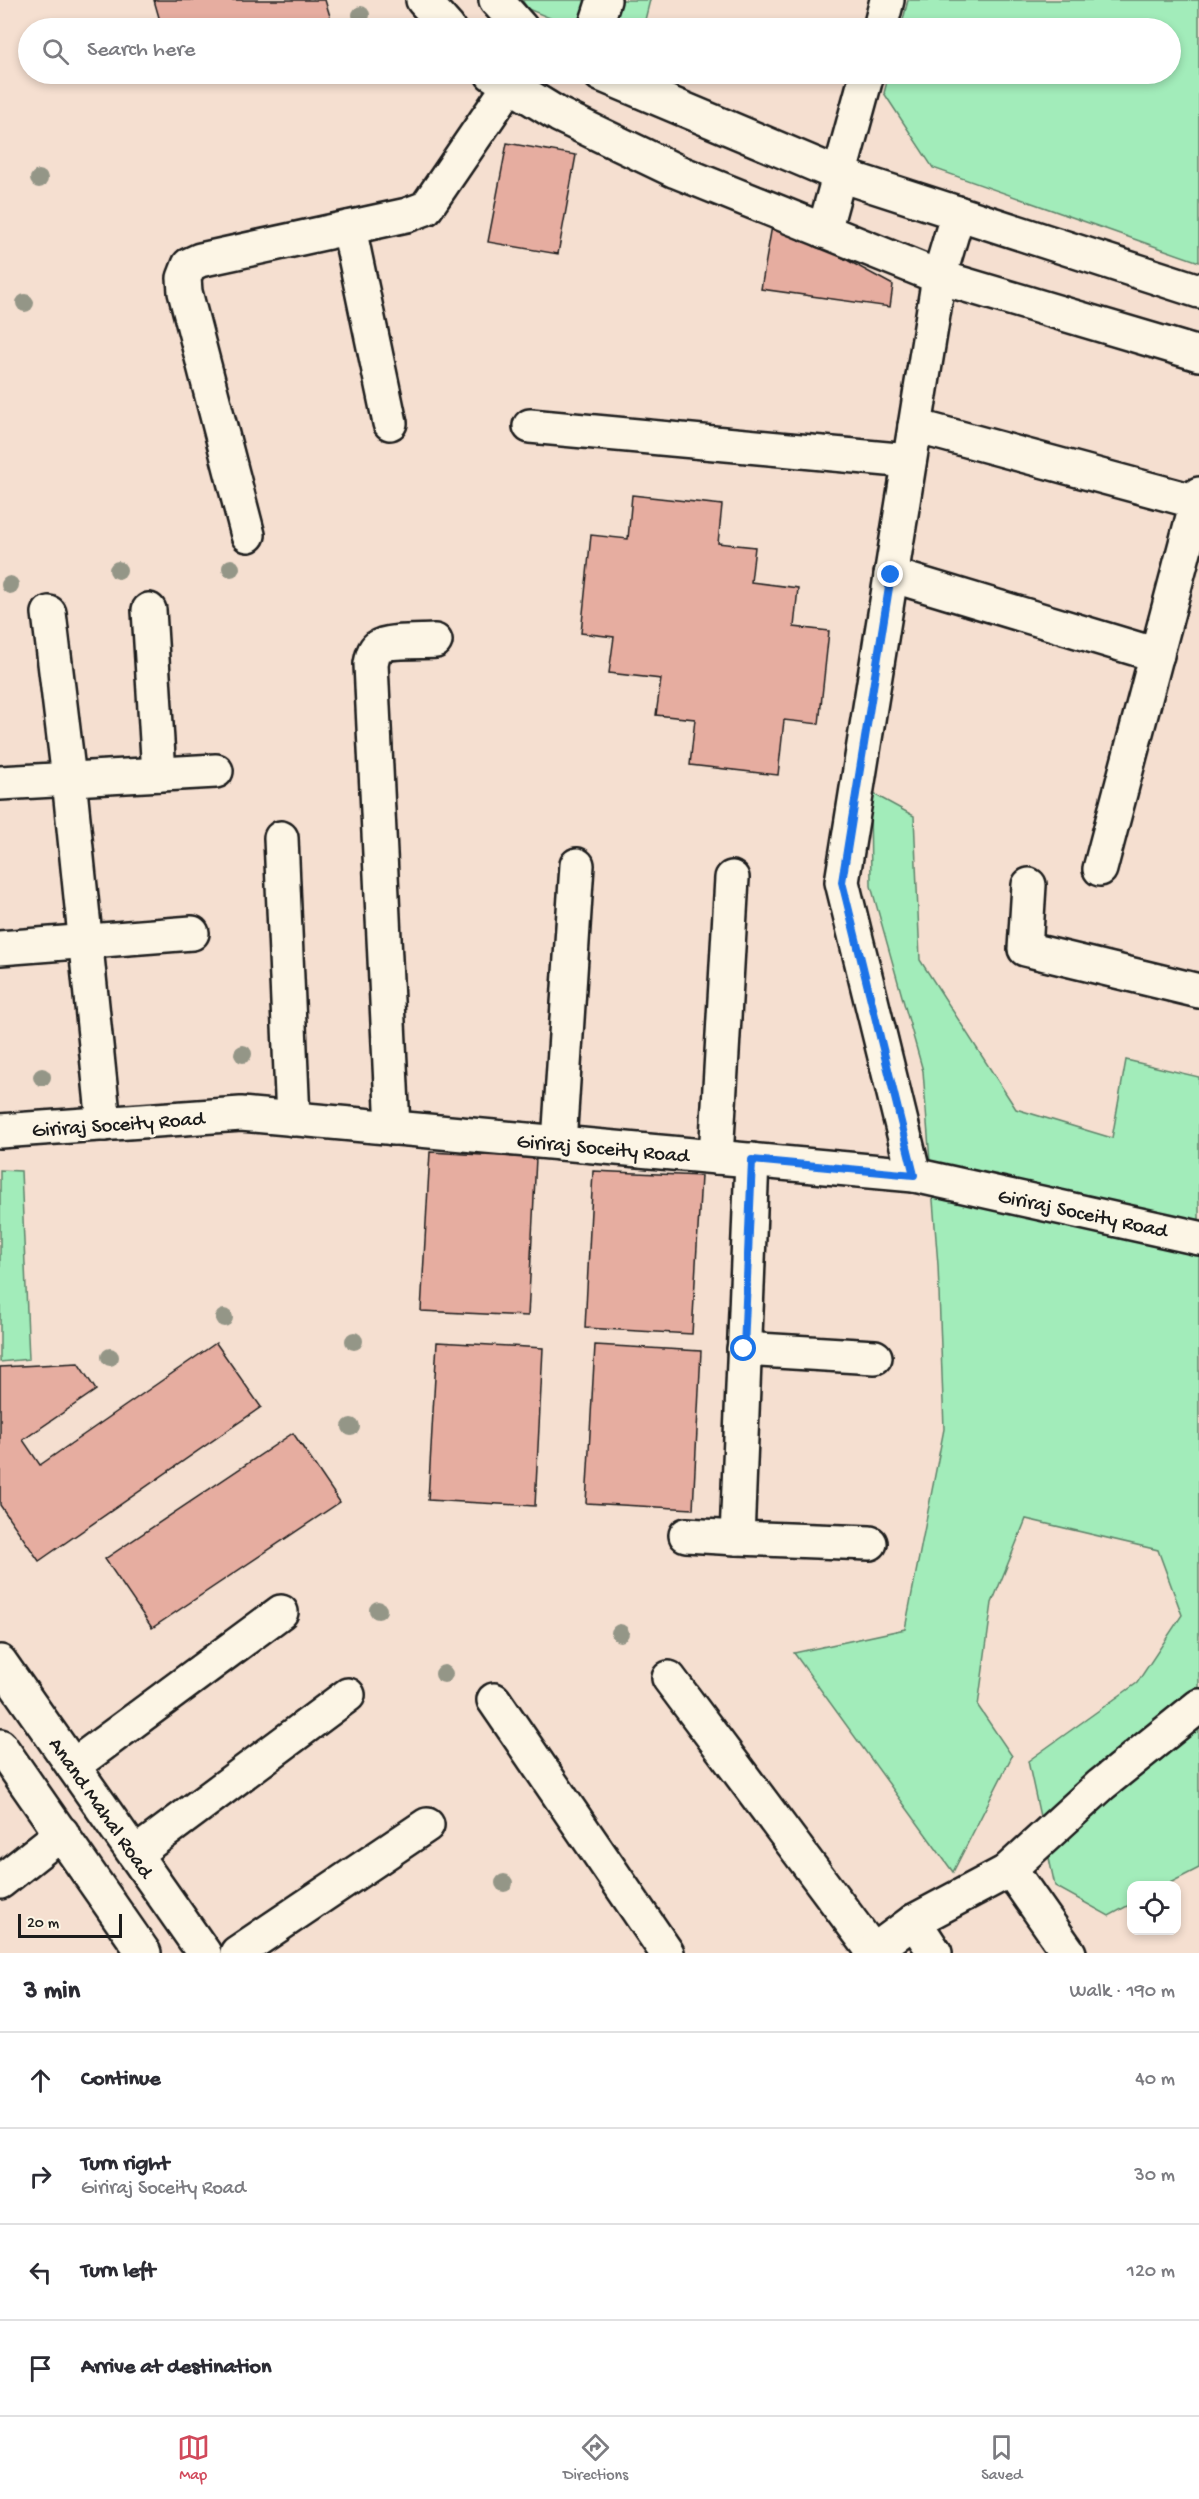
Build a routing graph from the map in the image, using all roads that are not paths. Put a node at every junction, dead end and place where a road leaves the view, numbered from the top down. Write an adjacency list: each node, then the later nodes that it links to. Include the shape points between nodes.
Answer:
1 (423, 0): 5 (street)
2 (496, 0): 6 (street)
3 (604, 0): 7 (street)
4 (887, 0): 8 (street)
5 (439, 18)
6 (512, 18)
7 (598, 18)
8 (882, 18)
9 (498, 84): 15 (street, via 426,208)
10 (509, 84): 16 (street, via 559,116 676,171)
11 (624, 84): 13 (street)
12 (864, 84): 13 (street)
13 (840, 175): 14 (street); 16 (street)
14 (958, 213): 17 (street); 18 (street)
15 (349, 228): 20 (street); 25 (street, via 200,261 189,265 184,278)
16 (825, 231): 17 (street)
17 (939, 277): 19 (street); 22 (street)
18 (1199, 291)
19 (1199, 354)
20 (390, 423)
21 (530, 426): 23 (street)
22 (915, 426): 23 (street); 24 (street)
23 (909, 461): 26 (street)
24 (1198, 498): 30 (street)
25 (248, 535)
26 (891, 575): 30 (street); 51 (street, via 842,882)
27 (148, 610): 32 (street)
28 (49, 613): 33 (street)
29 (435, 641): 46 (street, via 387,643 378,647 371,664)
30 (1157, 655): 37 (street)
31 (216, 771): 32 (street)
32 (159, 774): 33 (street)
33 (69, 779): 34 (street); 41 (street)
34 (0, 783)
35 (281, 838): 44 (street)
36 (578, 865): 48 (street)
37 (1100, 869)
38 (732, 878): 49 (street)
39 (1029, 885): 43 (street, via 1025,949)
40 (192, 933): 41 (street)
41 (85, 941): 42 (street); 45 (street)
42 (0, 948)
43 (1199, 991)
44 (293, 1119): 45 (street, Giriraj Soceity Road, via 241,1114); 46 (street, Giriraj Soceity Road)
45 (104, 1124): 47 (street, Giriraj Soceity Road)
46 (393, 1128): 48 (street, Giriraj Soceity Road)
47 (0, 1131)
48 (559, 1143): 49 (street, Giriraj Soceity Road)
49 (716, 1157): 50 (street, Giriraj Soceity Road)
50 (752, 1160): 51 (street, Giriraj Soceity Road); 53 (street)
51 (914, 1175): 52 (street, Giriraj Soceity Road)
52 (1199, 1238)
53 (744, 1349): 54 (street); 56 (street)
54 (875, 1357)
55 (686, 1535): 56 (street)
56 (737, 1538): 57 (street)
57 (870, 1543)
58 (281, 1612): 65 (street)
59 (0, 1662): 65 (street, Anand Mahal Road)
60 (669, 1678): 72 (street)
61 (348, 1695): 68 (street)
62 (494, 1700): 76 (street)
63 (1199, 1706): 69 (street, via 1101,1785)
64 (0, 1746): 67 (street)
65 (73, 1766): 68 (street, Anand Mahal Road)
66 (426, 1826): 75 (street)
67 (62, 1833): 70 (street); 73 (street)
68 (135, 1854): 74 (street, Anand Mahal Road)
69 (1006, 1872): 71 (street); 78 (street, via 1015,1875)
70 (0, 1882)
71 (914, 1921): 72 (street); 77 (street)
72 (872, 1952)
73 (144, 1953)
74 (204, 1953)
75 (237, 1953)
76 (667, 1953)
77 (935, 1953)
78 (1069, 1953)

